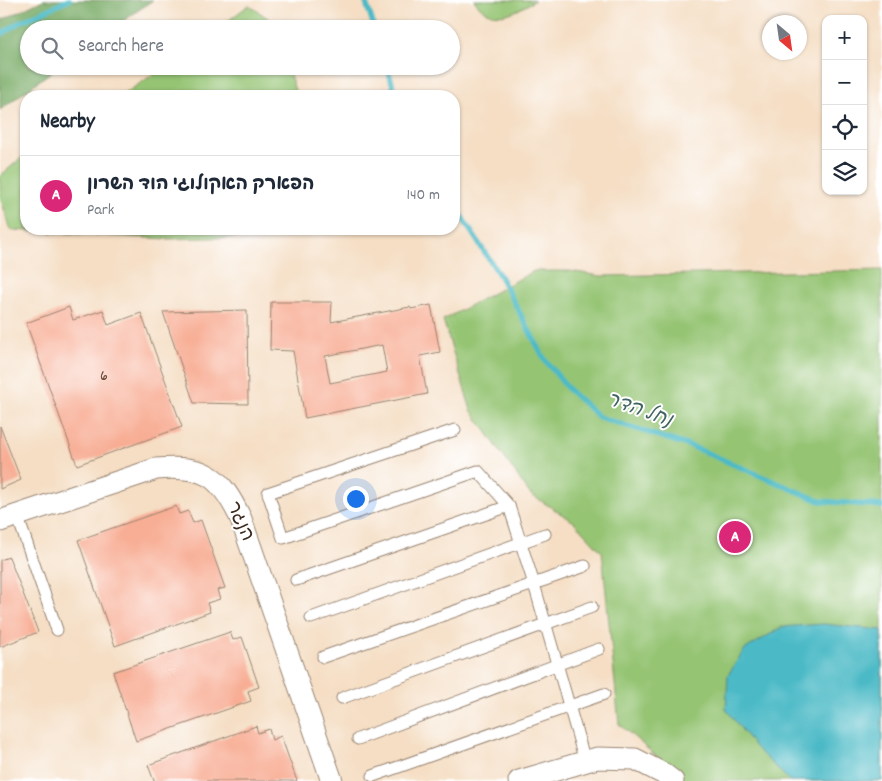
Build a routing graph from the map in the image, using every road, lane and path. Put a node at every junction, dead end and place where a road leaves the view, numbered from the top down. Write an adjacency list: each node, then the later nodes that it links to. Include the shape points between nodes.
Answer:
1 (456, 430): 2 (lane, via 268,494 283,538 478,471)
2 (509, 506): 5 (lane); 7 (lane)
3 (8, 518): 12 (lane); 22 (street, הנגר, via 156,469 195,470 216,480 241,519)
4 (545, 534): 5 (lane)
5 (520, 542): 8 (lane); 10 (lane)
6 (585, 566): 8 (lane)
7 (296, 580)
8 (534, 584): 11 (lane); 14 (lane)
9 (592, 607): 11 (lane)
10 (311, 618)
11 (546, 624): 15 (lane); 17 (lane)
12 (57, 630)
13 (599, 649): 15 (lane)
14 (323, 657)
15 (557, 665): 18 (lane); 19 (lane)
16 (604, 694): 18 (lane)
17 (342, 698)
18 (569, 707): 20 (lane); 21 (lane)
19 (358, 739)
20 (585, 761): 23 (street); 24 (street, via 597,758 635,759)
21 (372, 776)
22 (332, 781)
23 (519, 781)
24 (673, 781)

